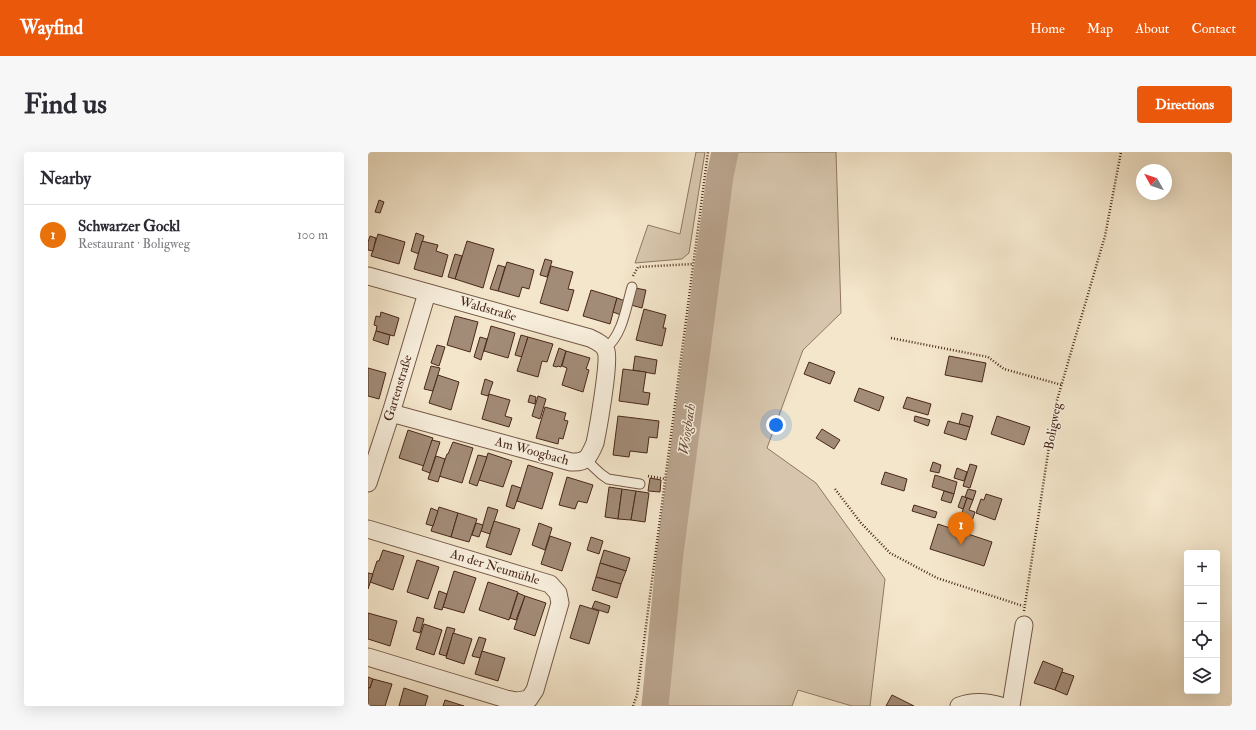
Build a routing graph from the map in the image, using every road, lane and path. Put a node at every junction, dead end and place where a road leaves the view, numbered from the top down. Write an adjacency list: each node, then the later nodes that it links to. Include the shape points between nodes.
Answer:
1 (708, 152): 3 (path)
2 (1121, 152): 9 (path, Boligweg, via 1106,236)
3 (693, 264): 5 (path, via 638,266); 19 (path, via 637,695)
4 (368, 276): 6 (street, Waldstraße)
5 (632, 286): 8 (lane, via 618,335)
6 (427, 293): 8 (street, Waldstraße, via 590,338); 10 (street, Gartenstraße)
7 (891, 338): 9 (path, via 988,357 1004,368)
8 (606, 348): 11 (street, Am Woogbach, via 606,371 598,432)
9 (1062, 385): 16 (path, Boligweg, via 1055,407)
10 (391, 414): 11 (street, Am Woogbach, via 571,462); 12 (street, Gartenstraße)
11 (586, 460): 13 (lane, via 608,479)
12 (368, 483)
13 (640, 484)
14 (835, 490): 16 (path, via 861,523 890,553 937,578)
15 (368, 529): 18 (street, An der Neumühle, via 550,584 558,593 560,603 535,690 529,700 506,699)
16 (1024, 606): 17 (path, Boligweg)
17 (1024, 626): 22 (street)
18 (368, 657)
19 (633, 706)
20 (959, 706): 21 (street, via 979,703)
21 (1001, 706)
22 (1011, 706)

